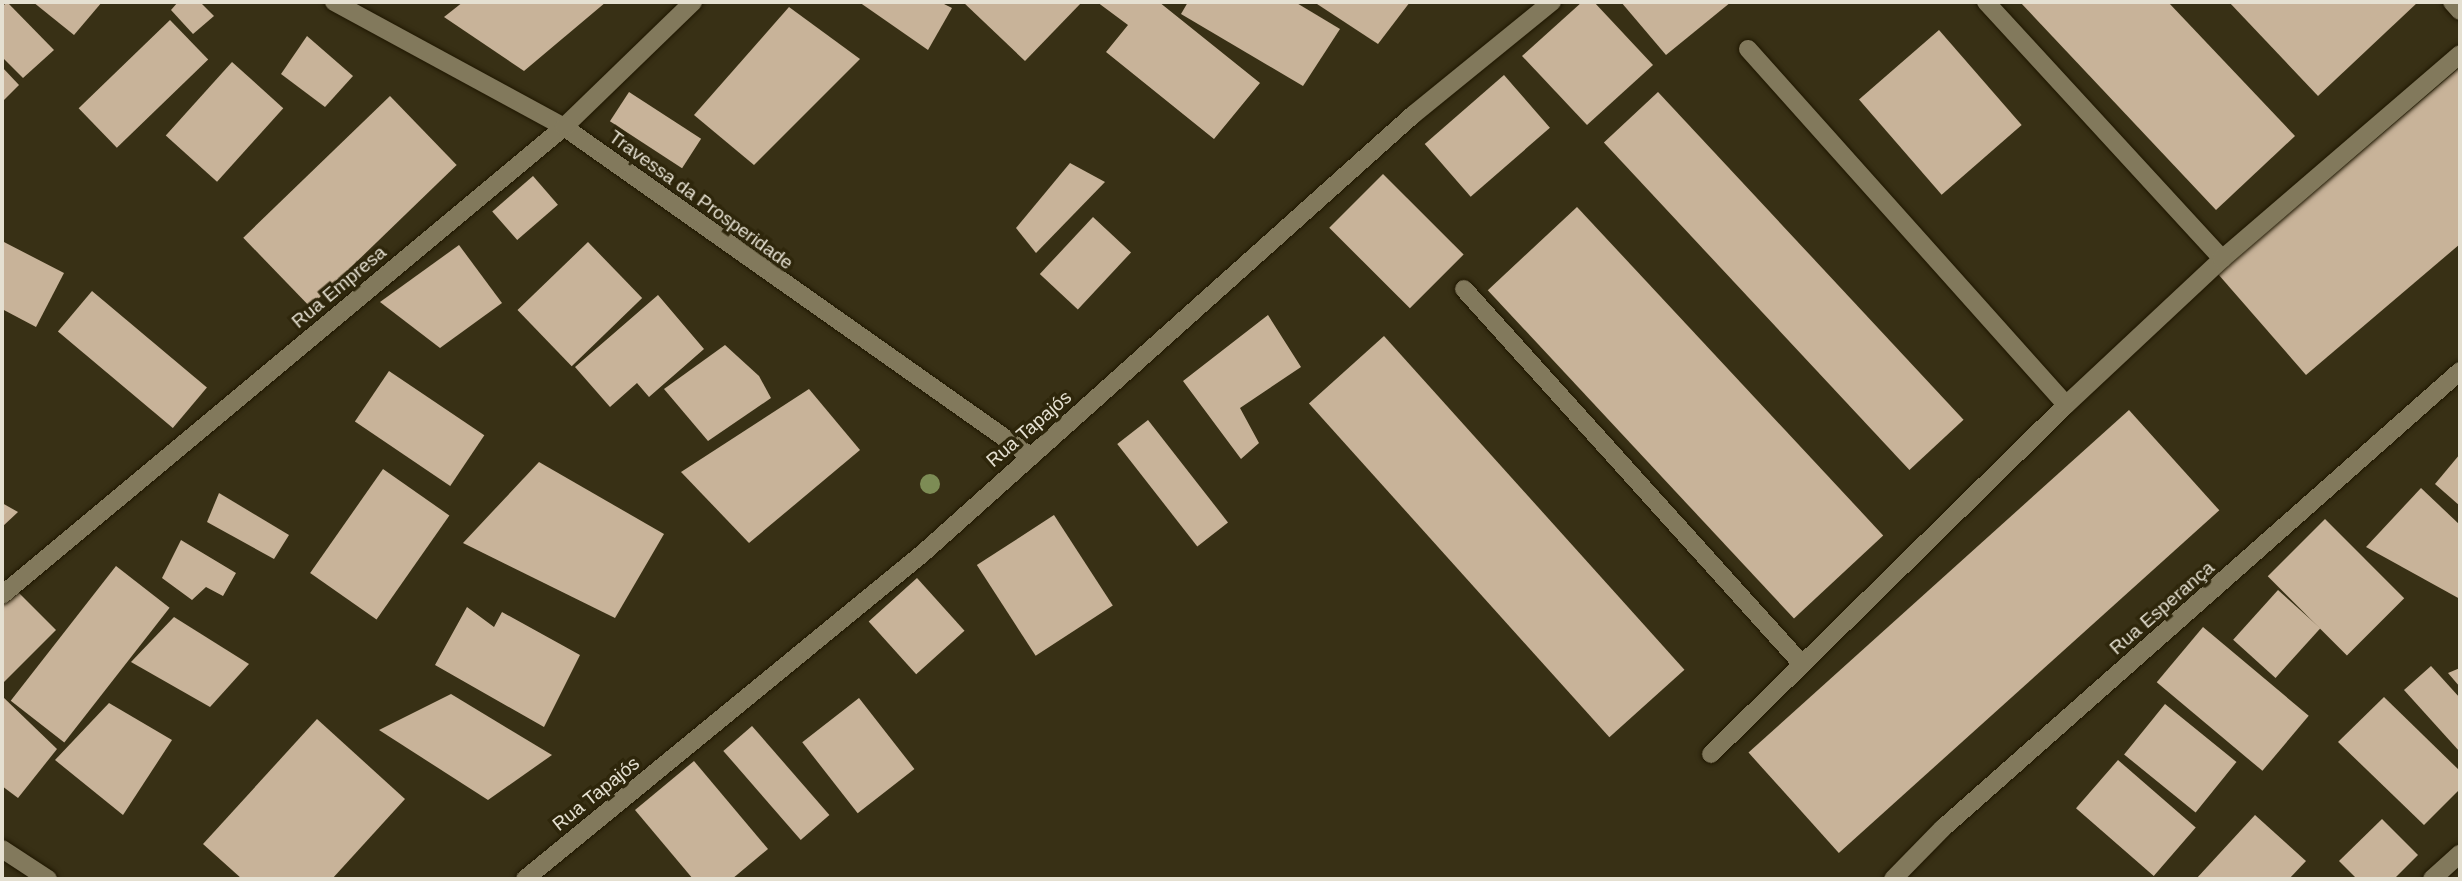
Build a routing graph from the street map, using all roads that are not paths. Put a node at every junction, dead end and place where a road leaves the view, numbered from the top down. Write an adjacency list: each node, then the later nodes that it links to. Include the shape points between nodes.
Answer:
1 (334, 2): 9 (street, Travessa da Prosperidade)
2 (694, 2): 9 (street, Rua Empresa)
3 (1552, 2): 14 (street, Rua Tapajós, via 1414,114)
4 (1986, 2): 10 (street)
5 (2452, 2): 6 (street)
6 (2460, 11)
7 (1748, 49): 13 (street)
8 (2460, 54): 10 (street)
9 (564, 127): 14 (street, Travessa da Prosperidade); 15 (street, Rua Empresa)
10 (2222, 260): 13 (street)
11 (1464, 289): 16 (street)
12 (2460, 371): 22 (street, Rua Esperança, via 1943,828)
13 (2066, 405): 16 (street, via 1924,549)
14 (1029, 455): 21 (street, Rua Tapajós, via 922,554)
15 (2, 595)
16 (1801, 663): 17 (street)
17 (1711, 754)
18 (2, 849): 20 (street)
19 (2460, 854): 23 (street)
20 (48, 879)
21 (526, 879)
22 (1893, 879)
23 (2432, 879)

